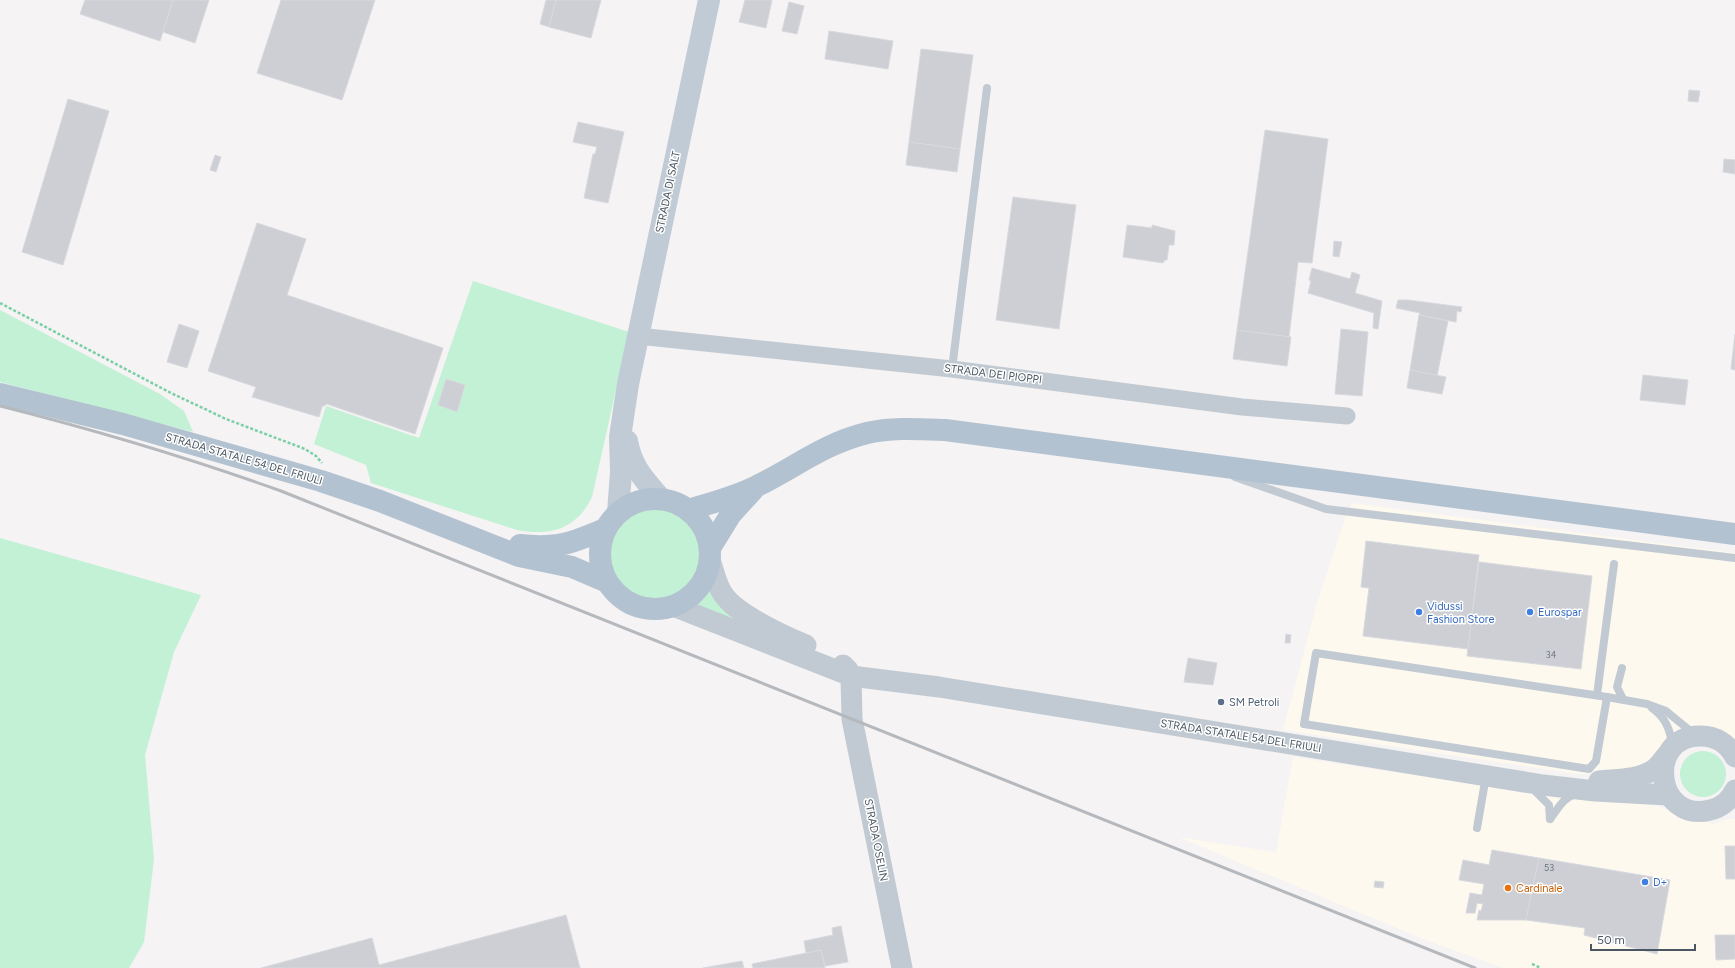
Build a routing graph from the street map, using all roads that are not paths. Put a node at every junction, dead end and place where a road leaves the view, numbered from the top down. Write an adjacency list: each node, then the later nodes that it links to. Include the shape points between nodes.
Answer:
1 (709, 0): 3 (main road, STRADA DI SALT)
2 (986, 88): 4 (lane)
3 (638, 336): 4 (street, STRADA DEI PIOPPI); 5 (main road, STRADA DI SALT)
4 (952, 369): 7 (street, STRADA DEI PIOPPI, via 1242,407)
5 (628, 384): 10 (main road, via 627,441 630,456 635,468); 12 (main road, via 620,437 621,472)
6 (0, 394): 14 (main road, STRADA STATALE 54 DEL FRIULI, via 122,424 321,481)
7 (1347, 416)
8 (1202, 465): 9 (main road, via 946,430 916,429 868,433 841,441 816,452); 13 (main road); 16 (lane, via 1326,509)
9 (757, 486): 11 (main road); 15 (main road, via 731,514)
10 (661, 499): 11 (main road, STRADA STATALE 54 DEL FRIULI, via 679,504); 12 (main road, STRADA STATALE 54 DEL FRIULI, via 636,502)
11 (688, 510): 15 (main road, STRADA STATALE 54 DEL FRIULI, via 701,524)
12 (612, 521): 14 (main road, STRADA STATALE 54 DEL FRIULI, via 576,541 557,546 535,547); 18 (main road, STRADA STATALE 54 DEL FRIULI, via 600,554 600,564)
13 (1735, 534)
14 (484, 541): 18 (main road, STRADA STATALE 54 DEL FRIULI, via 519,556 572,566)
15 (710, 554): 19 (main road, STRADA STATALE 54 DEL FRIULI, via 706,576 697,591 682,603); 21 (street, STRADA STATALE 54 DEL FRIULI, via 719,586 728,601 784,636)
16 (1735, 558)
17 (1614, 564): 25 (lane)
18 (608, 582): 19 (main road, STRADA STATALE 54 DEL FRIULI, via 624,599 638,607 650,609)
19 (673, 606): 20 (street, STRADA STATALE 54 DEL FRIULI)
20 (707, 620): 23 (street, STRADA STATALE 54 DEL FRIULI); 29 (street, STRADA STATALE 54 DEL FRIULI, via 735,643 814,671 826,678 843,695)
21 (822, 651): 23 (street, via 843,665); 24 (street, STRADA STATALE 54 DEL FRIULI)
22 (1622, 668): 27 (lane, via 1617,687)
23 (850, 676): 24 (street, STRADA STATALE 54 DEL FRIULI); 29 (street)
24 (939, 687): 29 (street, STRADA STATALE 54 DEL FRIULI, via 878,685 871,687 864,694); 32 (street, STRADA STATALE 54 DEL FRIULI)
25 (1596, 695): 26 (lane); 26 (lane, via 1316,653 1304,724 1589,769 1596,761)
26 (1607, 697): 27 (lane)
27 (1623, 699): 28 (lane)
28 (1647, 704): 30 (lane, via 1666,711 1688,731); 31 (lane, via 1657,711 1668,726 1671,737)
29 (851, 712): 40 (street, STRADA OSELIN)
30 (1722, 743): 31 (street, STRADA STATALE 54 DEL FRIULI, via 1682,740)
31 (1669, 752): 34 (street, STRADA STATALE 54 DEL FRIULI, via 1654,770 1641,775 1582,783); 37 (street, via 1662,772)
32 (1486, 775): 33 (street, STRADA STATALE 54 DEL FRIULI); 39 (lane)
33 (1515, 780): 34 (street, STRADA STATALE 54 DEL FRIULI); 36 (lane, via 1544,798 1549,804 1550,819 1562,802 1571,796)
34 (1543, 784): 36 (street, STRADA STATALE 54 DEL FRIULI)
35 (1735, 790): 38 (street, via 1727,801)
36 (1595, 791): 37 (street, STRADA STATALE 54 DEL FRIULI)
37 (1669, 796): 38 (street, via 1679,805 1691,810 1706,811)
38 (1728, 806)
39 (1477, 828)
40 (902, 968)

